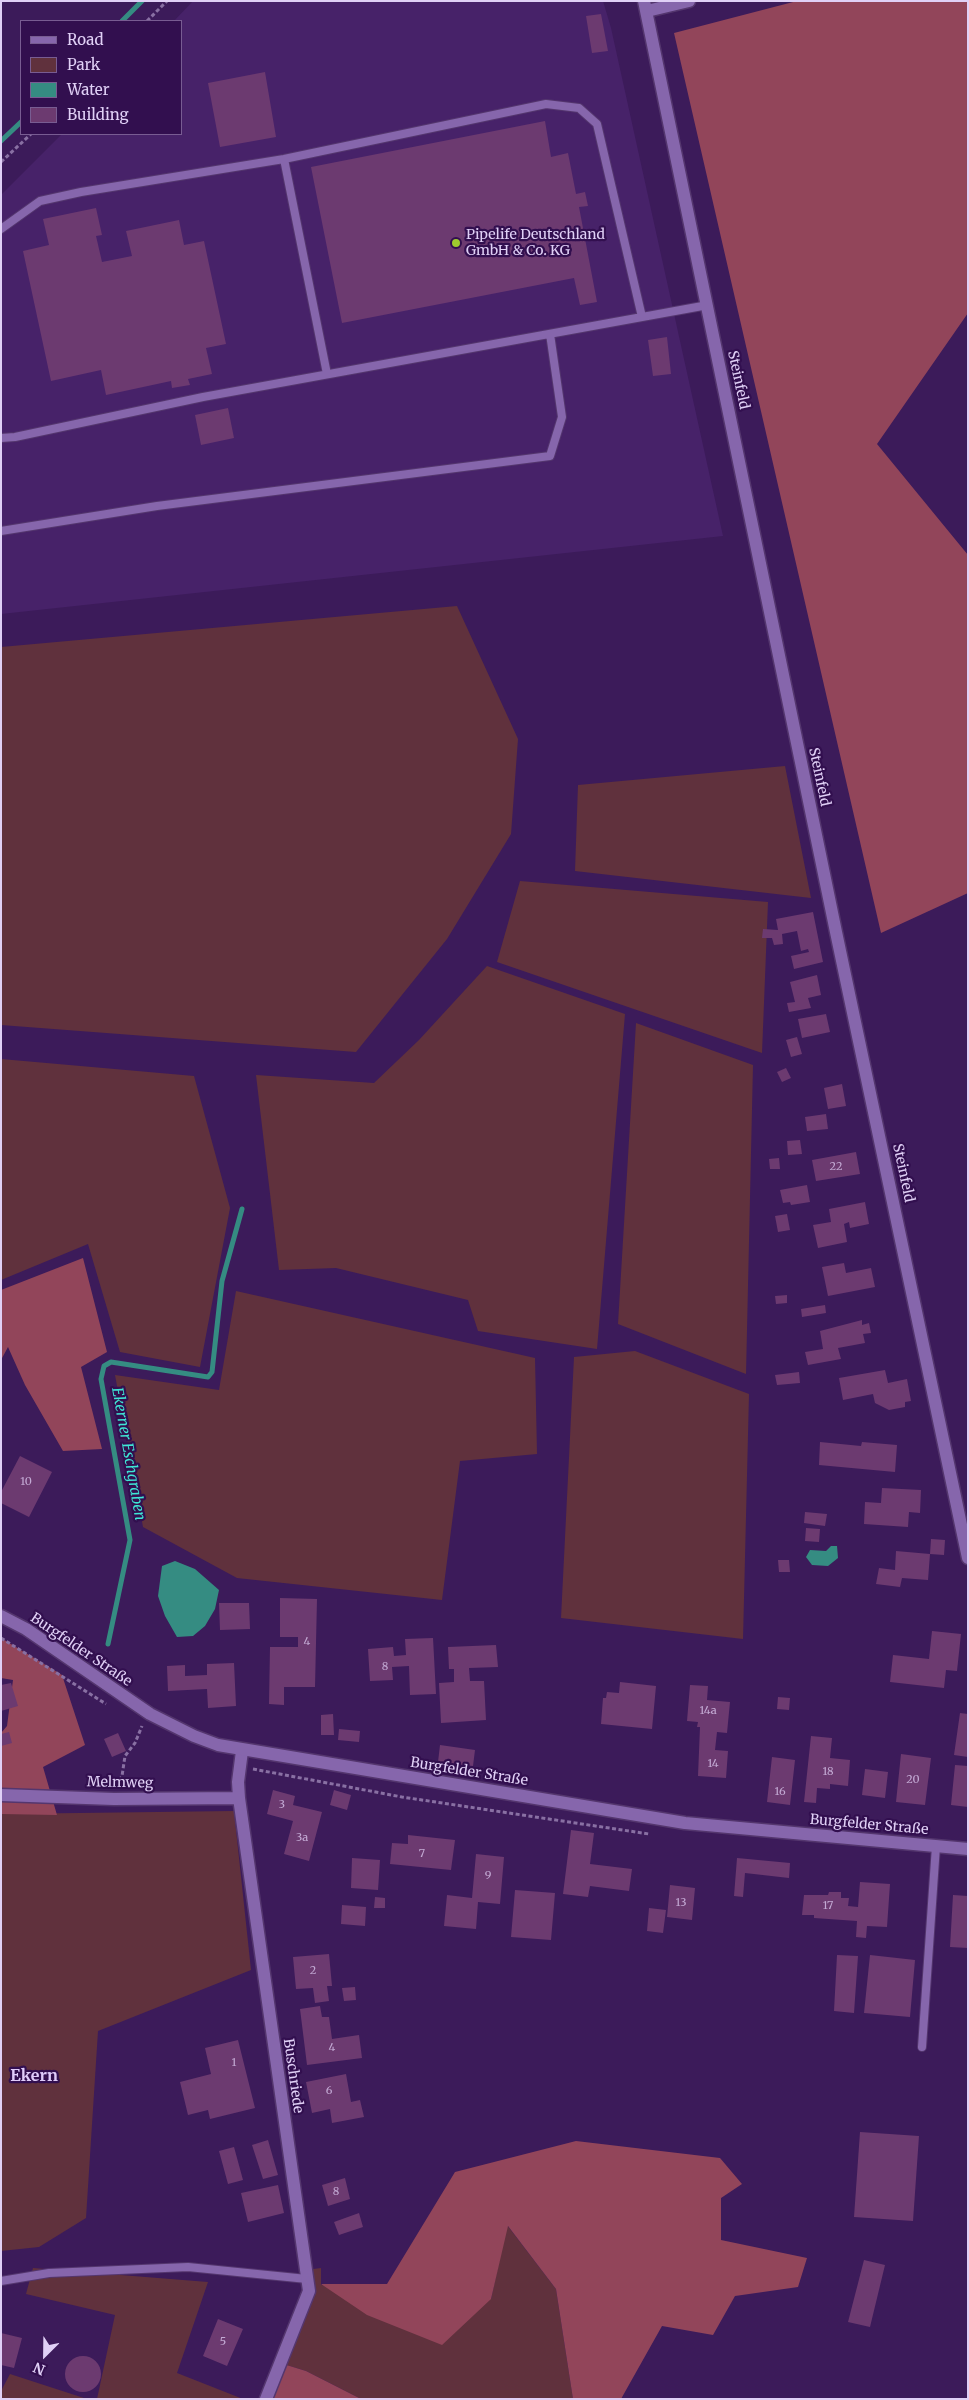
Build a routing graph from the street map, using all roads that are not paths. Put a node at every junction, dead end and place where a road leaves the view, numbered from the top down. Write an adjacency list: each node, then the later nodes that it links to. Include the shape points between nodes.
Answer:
1 (689, 1): 2 (street)
2 (646, 6): 5 (street, Steinfeld)
3 (284, 159): 4 (lane, via 81,192 40,202); 6 (lane, via 546,104 578,108 597,124); 8 (lane)
4 (1, 229)
5 (708, 305): 6 (lane); 11 (street, Steinfeld, via 839,949)
6 (642, 317): 7 (lane)
7 (550, 334): 8 (lane); 10 (lane, via 562,417 550,456 157,506)
8 (327, 374): 9 (lane, via 15,438)
9 (1, 438)
10 (1, 530)
11 (968, 1558)
12 (1, 1616): 13 (street, Burgfelder Straße, via 26,1629 158,1718 194,1736)
13 (242, 1751): 15 (street, Buschriede); 16 (street, Burgfelder Straße, via 685,1823)
14 (1, 1795): 15 (street, Melmweg)
15 (239, 1798): 19 (street, Buschriede)
16 (936, 1846): 17 (street, Burgfelder Straße); 18 (lane)
17 (968, 1849)
18 (922, 2047)
19 (307, 2279): 20 (lane, via 188,2267 50,2274); 21 (street, Buschriede, via 309,2290)
20 (1, 2281)
21 (266, 2399)

